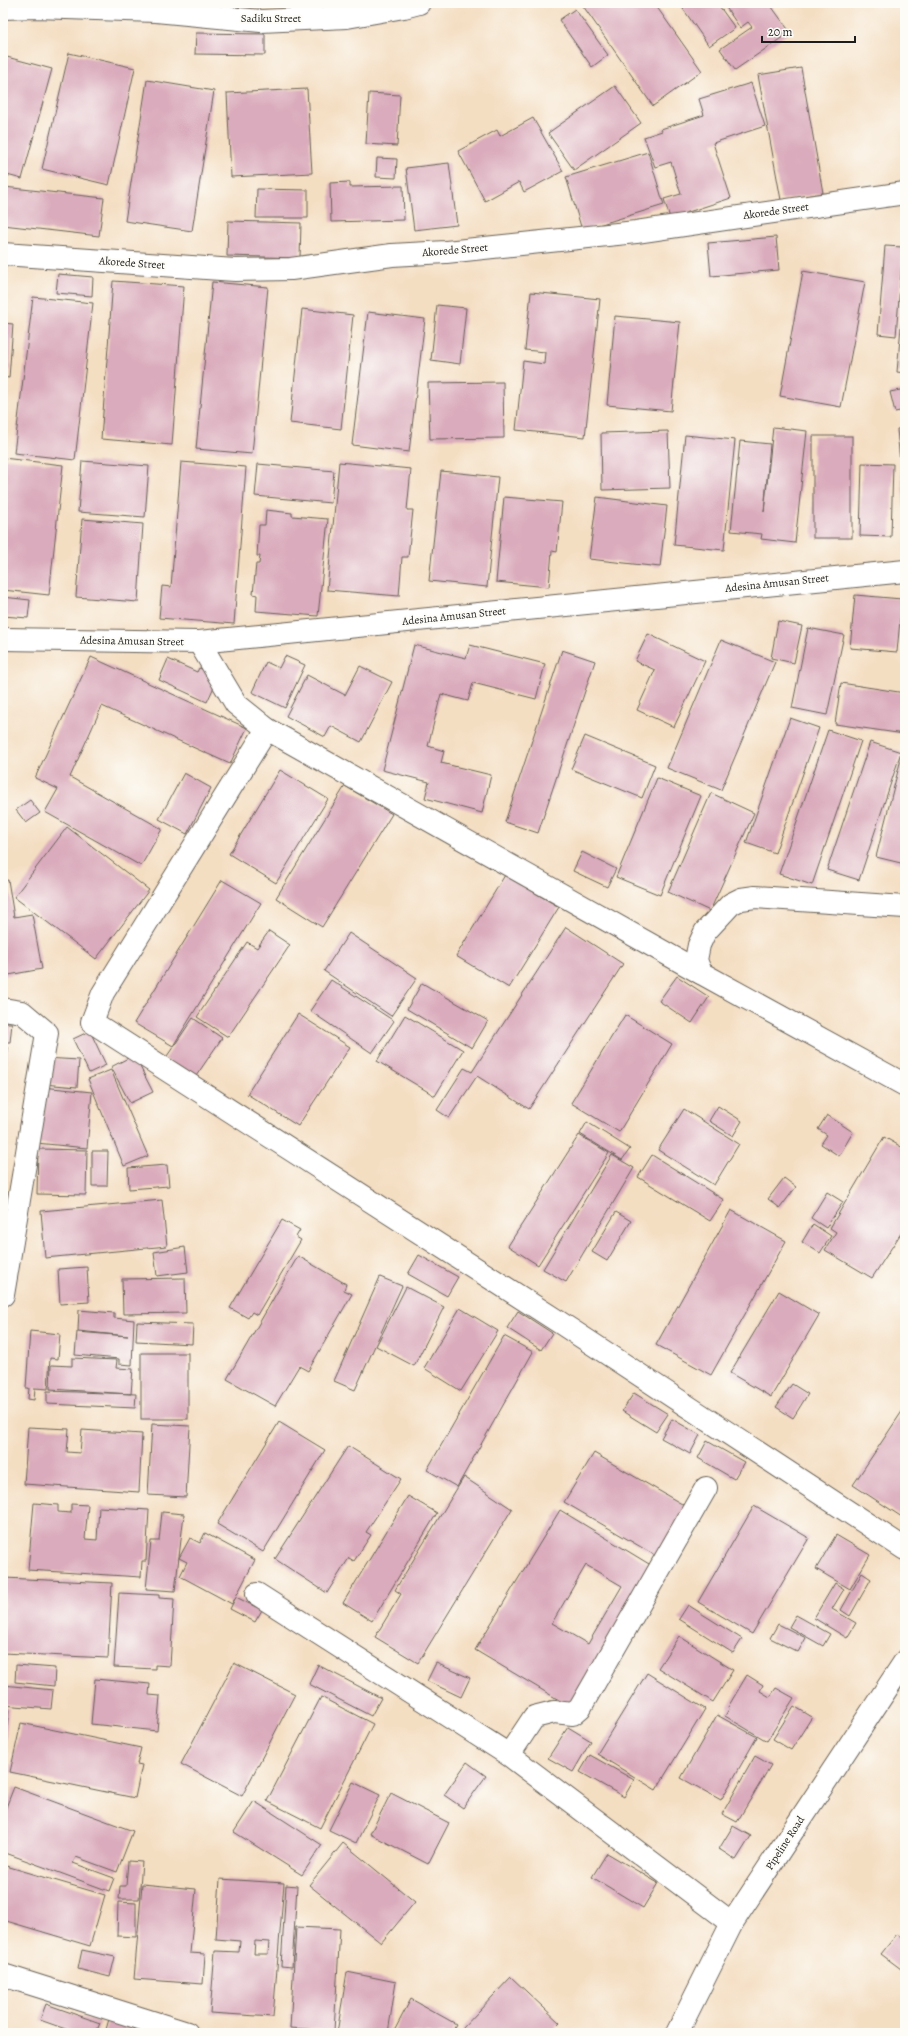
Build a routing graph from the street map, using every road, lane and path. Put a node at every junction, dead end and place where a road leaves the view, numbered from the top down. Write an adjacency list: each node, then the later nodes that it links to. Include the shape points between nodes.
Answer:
1 (419, 3): 2 (street, Sadiku Street, via 404,8 347,17 261,21)
2 (155, 7): 3 (street, Sadiku Street)
3 (3, 8)
4 (905, 193): 5 (street, Akorede Street, via 636,232 446,252 392,255 291,269 235,270)
5 (3, 254)
6 (905, 570): 8 (street, Adesina Amusan Street)
7 (3, 639): 8 (street, Adesina Amusan Street)
8 (199, 642): 9 (street, via 236,704)
9 (267, 729): 11 (street); 16 (street, via 103,993 92,1022 566,1326)
10 (905, 907): 11 (street, via 755,897 741,899 731,904 705,932 696,960)
11 (701, 973): 13 (street)
12 (3, 1009): 14 (street, via 22,1012 47,1033)
13 (905, 1086)
14 (3, 1294)
15 (706, 1488): 19 (street, via 580,1708 573,1714 554,1712 534,1717)
16 (905, 1549)
17 (257, 1594): 19 (street)
18 (905, 1661): 20 (street, Pipeline Road)
19 (509, 1755): 20 (street)
20 (732, 1923): 23 (street, Pipeline Road)
21 (3, 1975): 22 (street)
22 (187, 2033)
23 (677, 2033)

